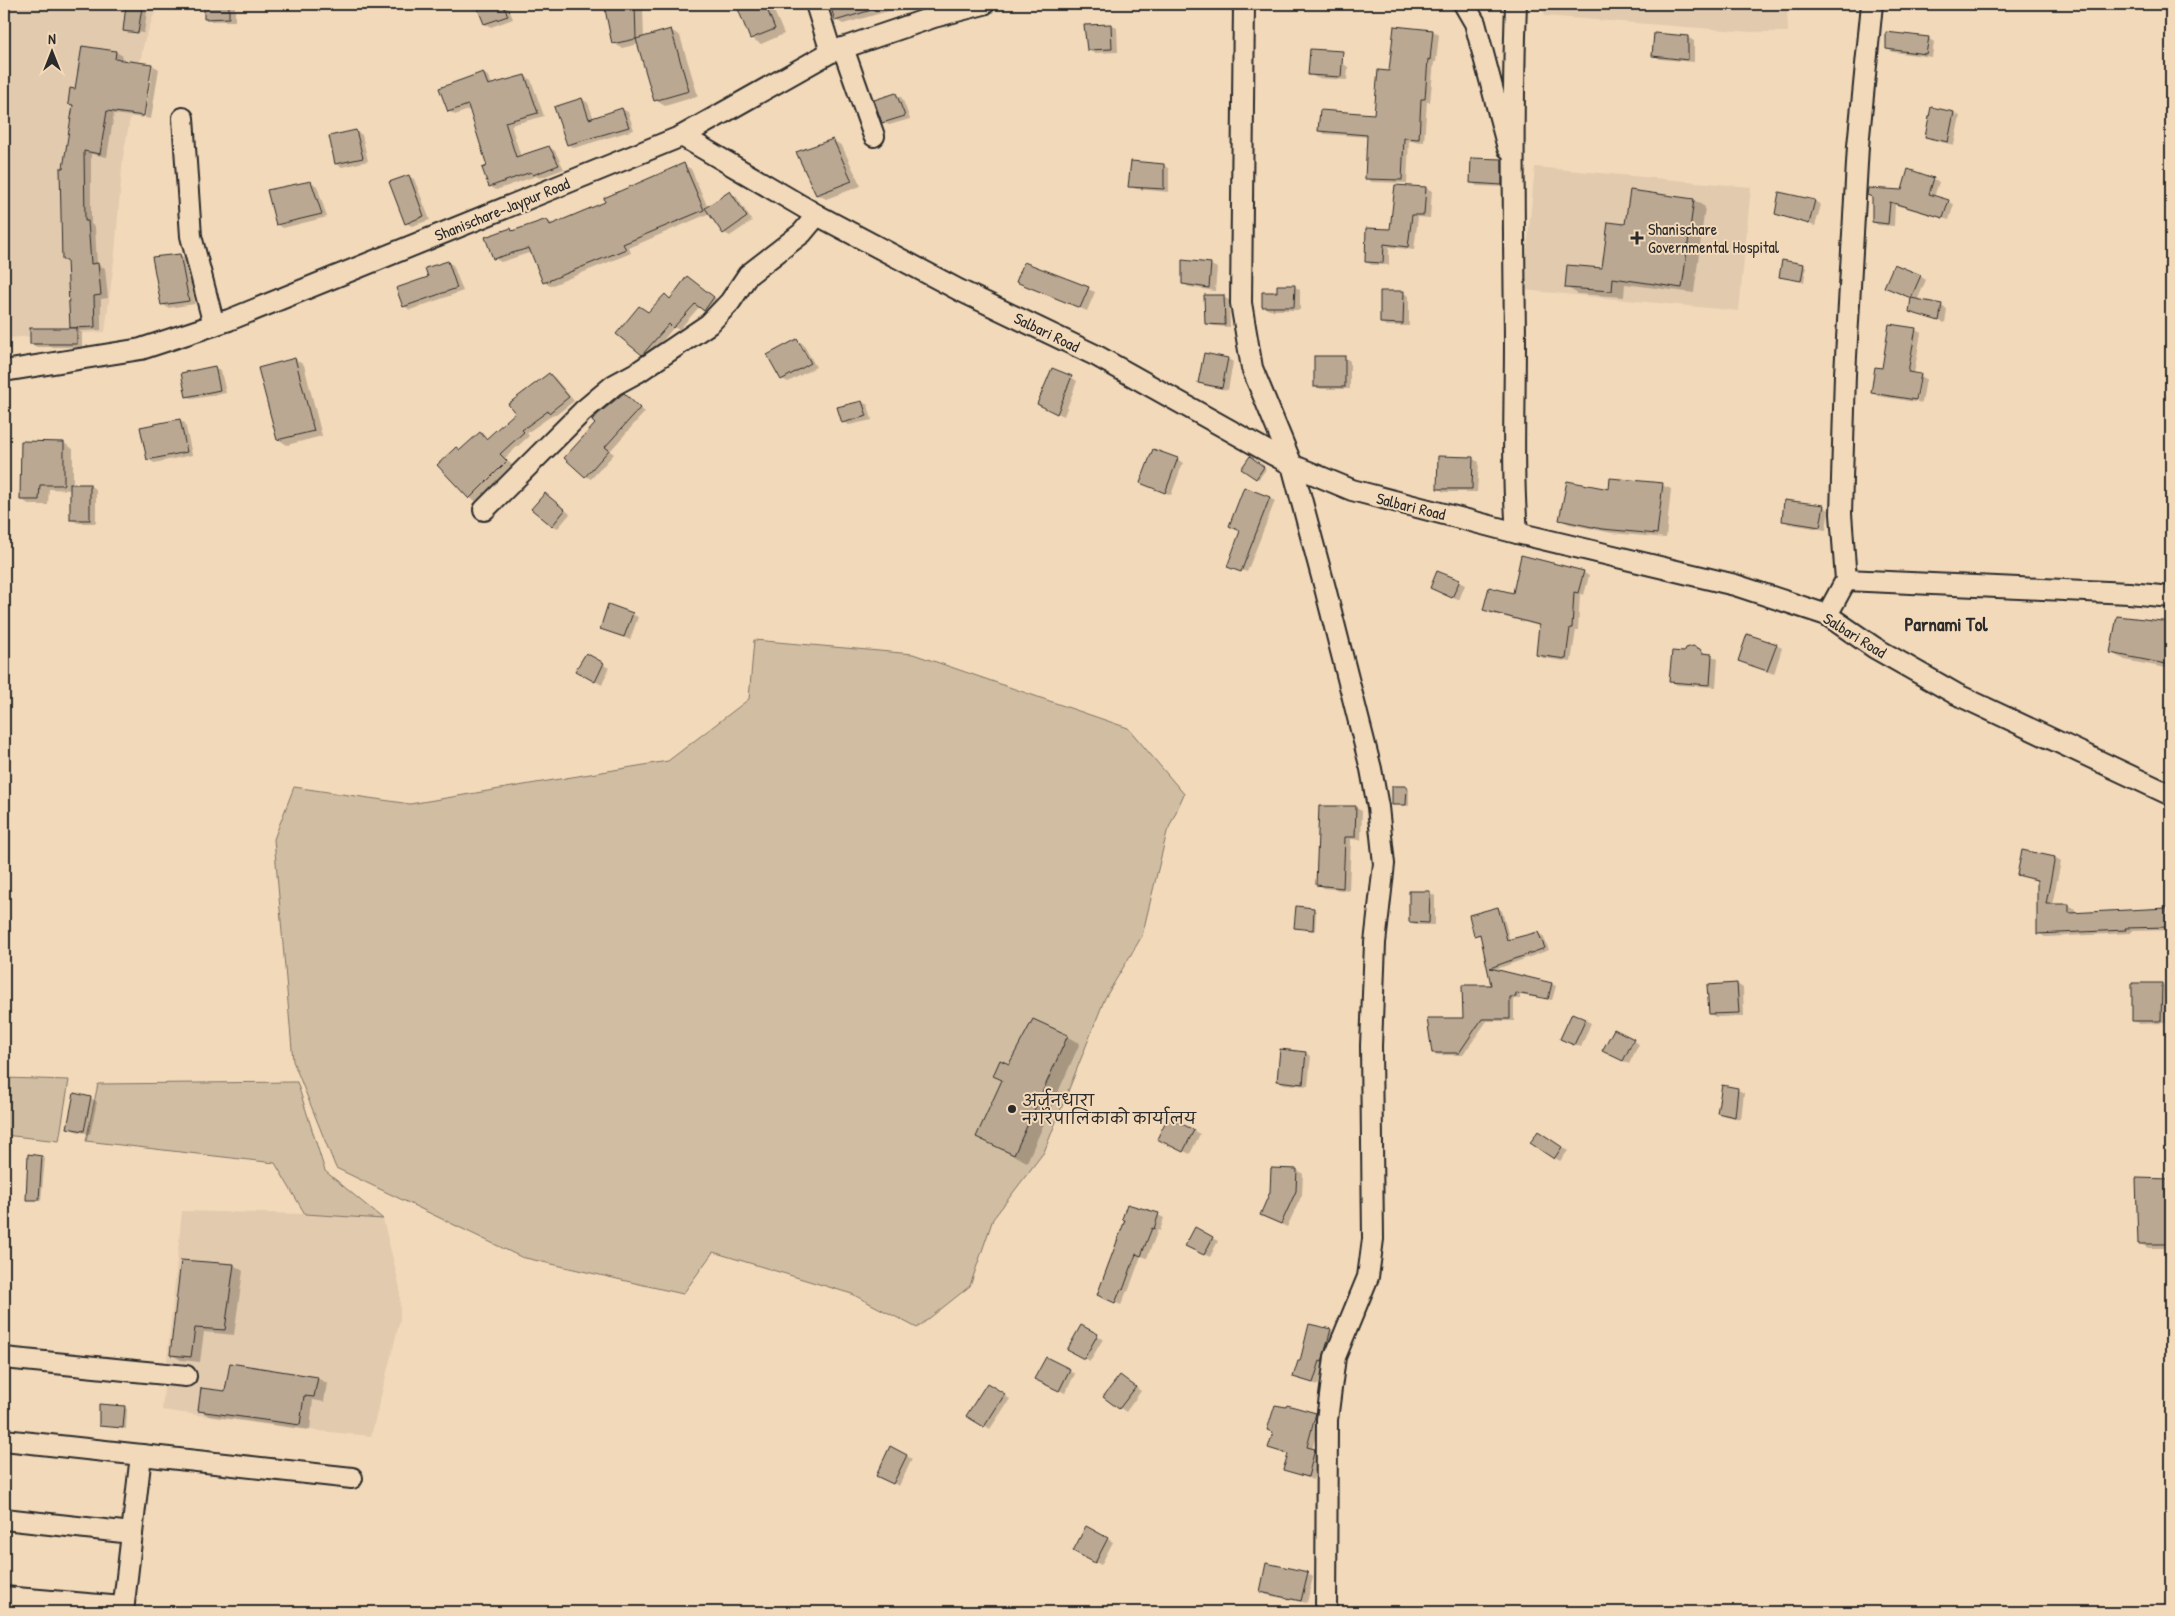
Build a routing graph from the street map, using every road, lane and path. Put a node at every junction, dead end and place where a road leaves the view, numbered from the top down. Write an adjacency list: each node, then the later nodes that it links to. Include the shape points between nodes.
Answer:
1 (816, 4): 7 (street)
2 (984, 4): 7 (street, Shanischare-Jaypur Road, via 934,17)
3 (1244, 4): 15 (street, via 1240,303 1252,368)
4 (1464, 4): 11 (street, via 1475,24)
5 (1516, 4): 11 (street)
6 (1872, 4): 18 (street, via 1858,146 1845,374 1841,514)
7 (837, 50): 9 (street, Shanischare-Jaypur Road); 10 (street)
8 (183, 118): 13 (street, via 191,236)
9 (682, 136): 12 (street, Salbari Road); 13 (street, Shanischare-Jaypur Road)
10 (874, 136)
11 (1514, 174): 17 (street, via 1513,484)
12 (816, 215): 15 (street, Salbari Road, via 959,290 1097,356); 16 (street, via 802,233 748,274 730,302 709,324 614,385 583,411)
13 (214, 325): 14 (street, Shanischare-Jaypur Road, via 140,349)
14 (4, 371)
15 (1292, 465): 17 (street, Salbari Road, via 1352,490); 31 (street, via 1371,769 1384,864 1375,943 1371,1046 1373,1239 1368,1277 1336,1357 1327,1420)
16 (484, 510)
17 (1517, 533): 20 (street, Salbari Road, via 1736,585)
18 (1846, 580): 19 (street, via 2129,592); 20 (street)
19 (2171, 597)
20 (1827, 615): 21 (street, Salbari Road, via 1875,648 1956,694)
21 (2171, 795)
22 (4, 1358): 23 (street)
23 (186, 1376)
24 (4, 1440): 25 (street)
25 (141, 1455): 26 (street); 28 (street)
26 (352, 1478)
27 (4, 1519): 28 (street)
28 (132, 1533): 30 (street)
29 (4, 1597): 30 (street)
30 (123, 1610)
31 (1326, 1612)

